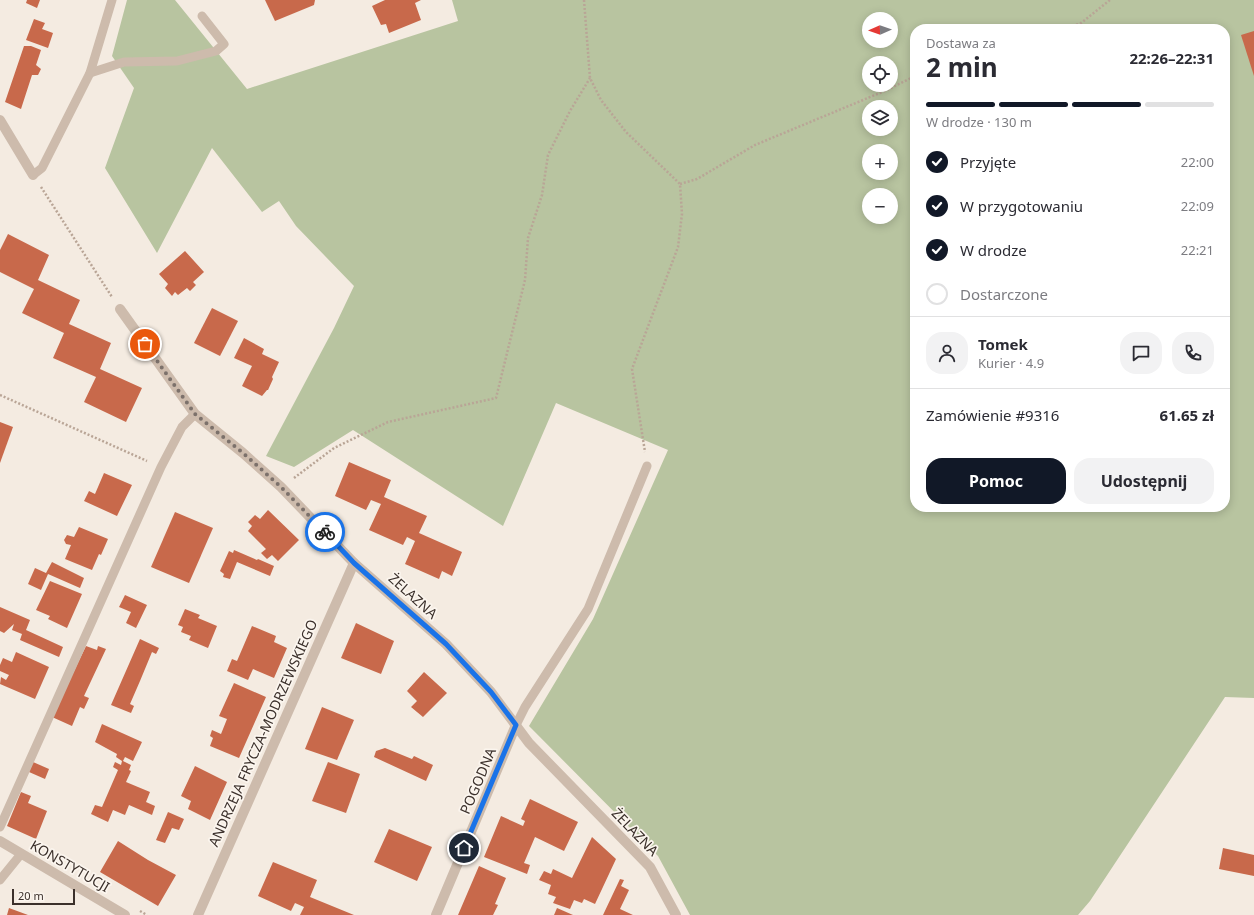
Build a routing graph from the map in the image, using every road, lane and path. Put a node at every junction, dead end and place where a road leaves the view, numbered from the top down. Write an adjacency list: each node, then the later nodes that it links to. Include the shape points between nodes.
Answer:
1 (112, 0): 6 (lane)
2 (584, 0): 7 (path)
3 (1110, 0): 5 (path)
4 (202, 16): 6 (lane, via 224,44 216,51 176,61 124,62)
5 (1078, 24)
6 (90, 73): 10 (lane, via 42,168)
7 (590, 78): 11 (path, via 601,100 626,132); 17 (path, via 548,155 542,195 528,238 525,280 496,398 388,422 334,448)
8 (910, 78): 11 (path, via 755,145 697,179)
9 (0, 120): 10 (street)
10 (33, 175): 12 (path)
11 (680, 184): 15 (path, via 682,214 678,248 632,369)
12 (120, 309): 14 (street, ŻELAZNA)
13 (0, 395): 16 (path)
14 (195, 414): 16 (lane, via 182,427); 17 (street, ŻELAZNA)
15 (647, 466): 19 (lane, via 588,609)
16 (162, 467): 20 (lane)
17 (281, 487): 18 (street, ŻELAZNA)
18 (354, 563): 19 (street, ŻELAZNA, via 446,644 491,692); 25 (street, ANDRZEJA FRYCZA-MODRZEWSKIEGO)
19 (516, 725): 26 (street, POGODNA); 27 (street, ŻELAZNA, via 529,743 650,867)
20 (0, 827)
21 (0, 841): 22 (street, KONSTYTUCJI)
22 (21, 854): 23 (lane); 24 (street, KONSTYTUCJI)
23 (0, 880)
24 (125, 915)
25 (198, 915)
26 (436, 915)
27 (676, 915)

